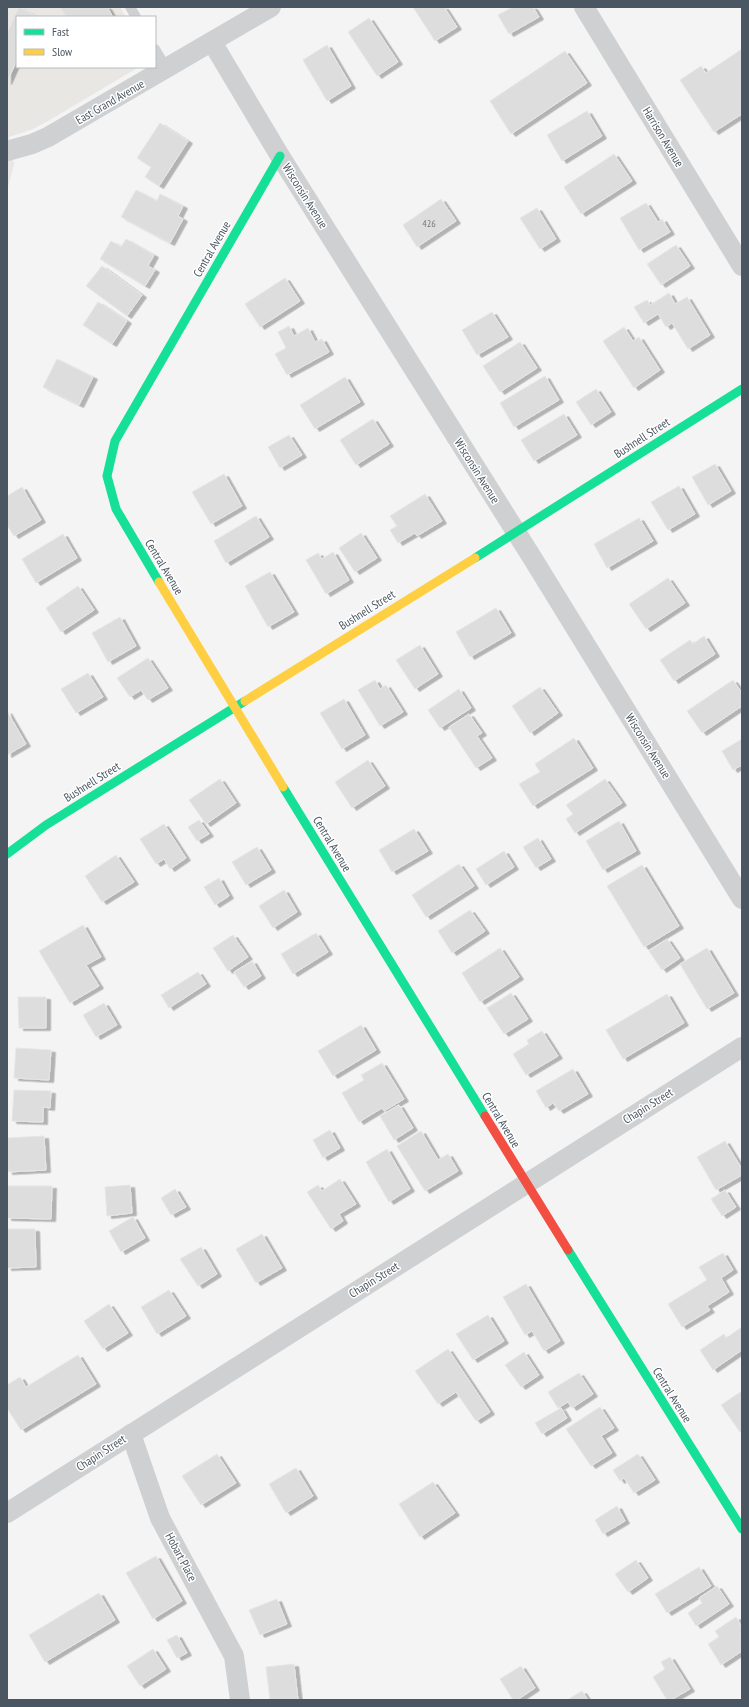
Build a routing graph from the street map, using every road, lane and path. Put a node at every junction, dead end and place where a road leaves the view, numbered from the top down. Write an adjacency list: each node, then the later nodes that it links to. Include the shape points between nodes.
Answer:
1 (130, 7): 4 (lane)
2 (271, 7): 5 (street, East Grand Avenue)
3 (584, 7): 10 (street, Harrison Avenue)
4 (135, 16)
5 (212, 42): 7 (street, East Grand Avenue); 9 (street, Wisconsin Avenue)
6 (156, 51): 7 (lane)
7 (167, 69): 8 (street, East Grand Avenue, via 48,138)
8 (7, 151)
9 (280, 156): 12 (street, Wisconsin Avenue); 13 (street, Central Avenue, via 115,440 107,476 116,509)
10 (742, 266)
11 (742, 389): 12 (street, Bushnell Street)
12 (516, 533): 13 (street, Bushnell Street); 15 (street, Wisconsin Avenue)
13 (234, 707): 14 (street, Bushnell Street, via 46,825); 17 (street, Central Avenue)
14 (7, 854)
15 (742, 899)
16 (742, 1047): 17 (street, Chapin Street)
17 (526, 1183): 18 (street, Chapin Street); 20 (street, Central Avenue)
18 (131, 1434): 19 (street, Chapin Street); 21 (street, Hobart Place, via 160,1518 234,1656)
19 (7, 1513)
20 (742, 1529)
21 (236, 1677): 22 (street, Hobart Place); 23 (street, Hobart Place)
22 (227, 1700)
23 (240, 1700)

